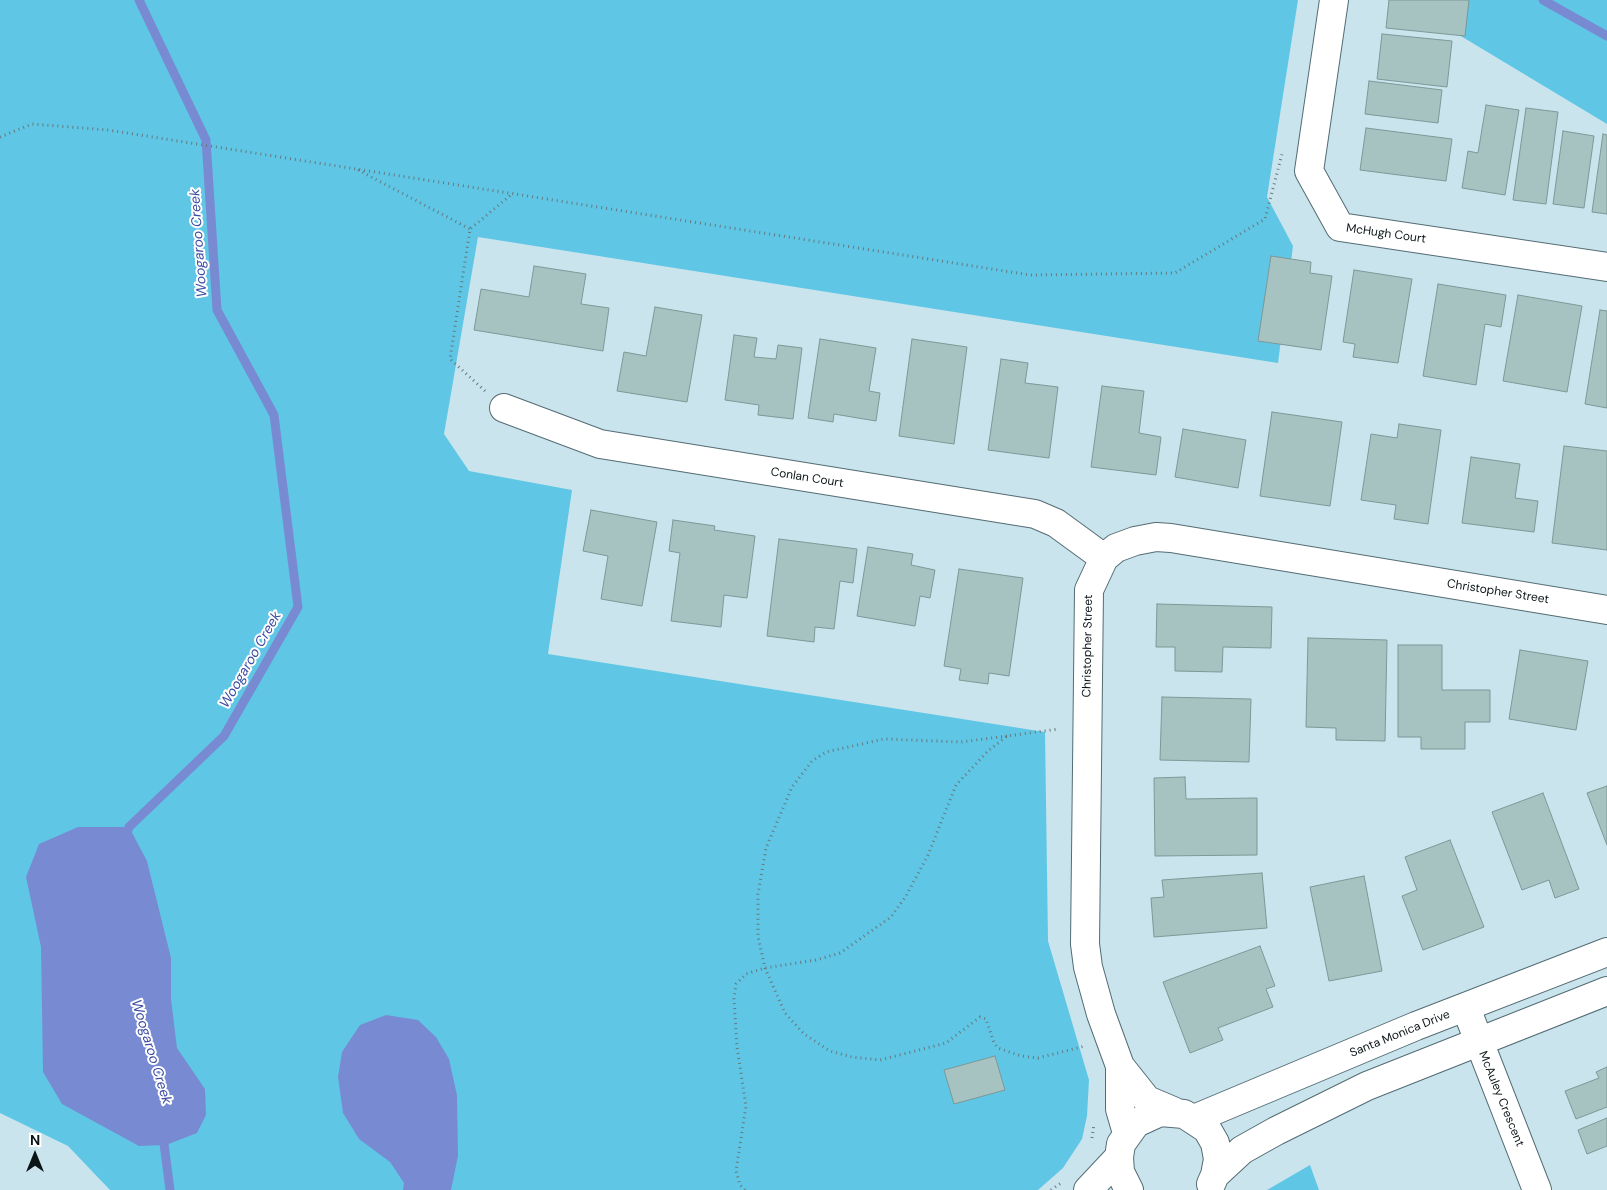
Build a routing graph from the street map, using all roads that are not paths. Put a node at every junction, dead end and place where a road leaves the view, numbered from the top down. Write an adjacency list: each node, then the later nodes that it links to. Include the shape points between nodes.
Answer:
1 (1334, 0): 2 (street, McHugh Court, via 1308,171 1340,227)
2 (1607, 267)
3 (504, 408): 4 (street, Conlan Court, via 600,444 1035,514 1056,523)
4 (1104, 558): 5 (street, Christopher Street, via 1116,548 1135,541 1171,538); 10 (street, Christopher Street, via 1089,590 1085,944 1095,993)
5 (1607, 610)
6 (1607, 952): 8 (street, Santa Monica Drive)
7 (1607, 991): 9 (street)
8 (1466, 1008): 9 (street, McAuley Crescent); 11 (street, Santa Monica Drive)
9 (1477, 1041): 13 (street, via 1367,1086 1276,1131 1242,1150); 16 (street, McAuley Crescent)
10 (1120, 1066): 11 (street, Christopher Street, via 1147,1100); 12 (street, Christopher Street)
11 (1184, 1115): 12 (street, Santa Monica Drive, via 1160,1112 1147,1116 1136,1123); 13 (street, via 1207,1129 1215,1143 1218,1159)
12 (1123, 1145): 14 (street, Santa Monica Drive); 15 (street, via 1120,1172)
13 (1212, 1182)
14 (1088, 1190)
15 (1129, 1190)
16 (1537, 1190)

